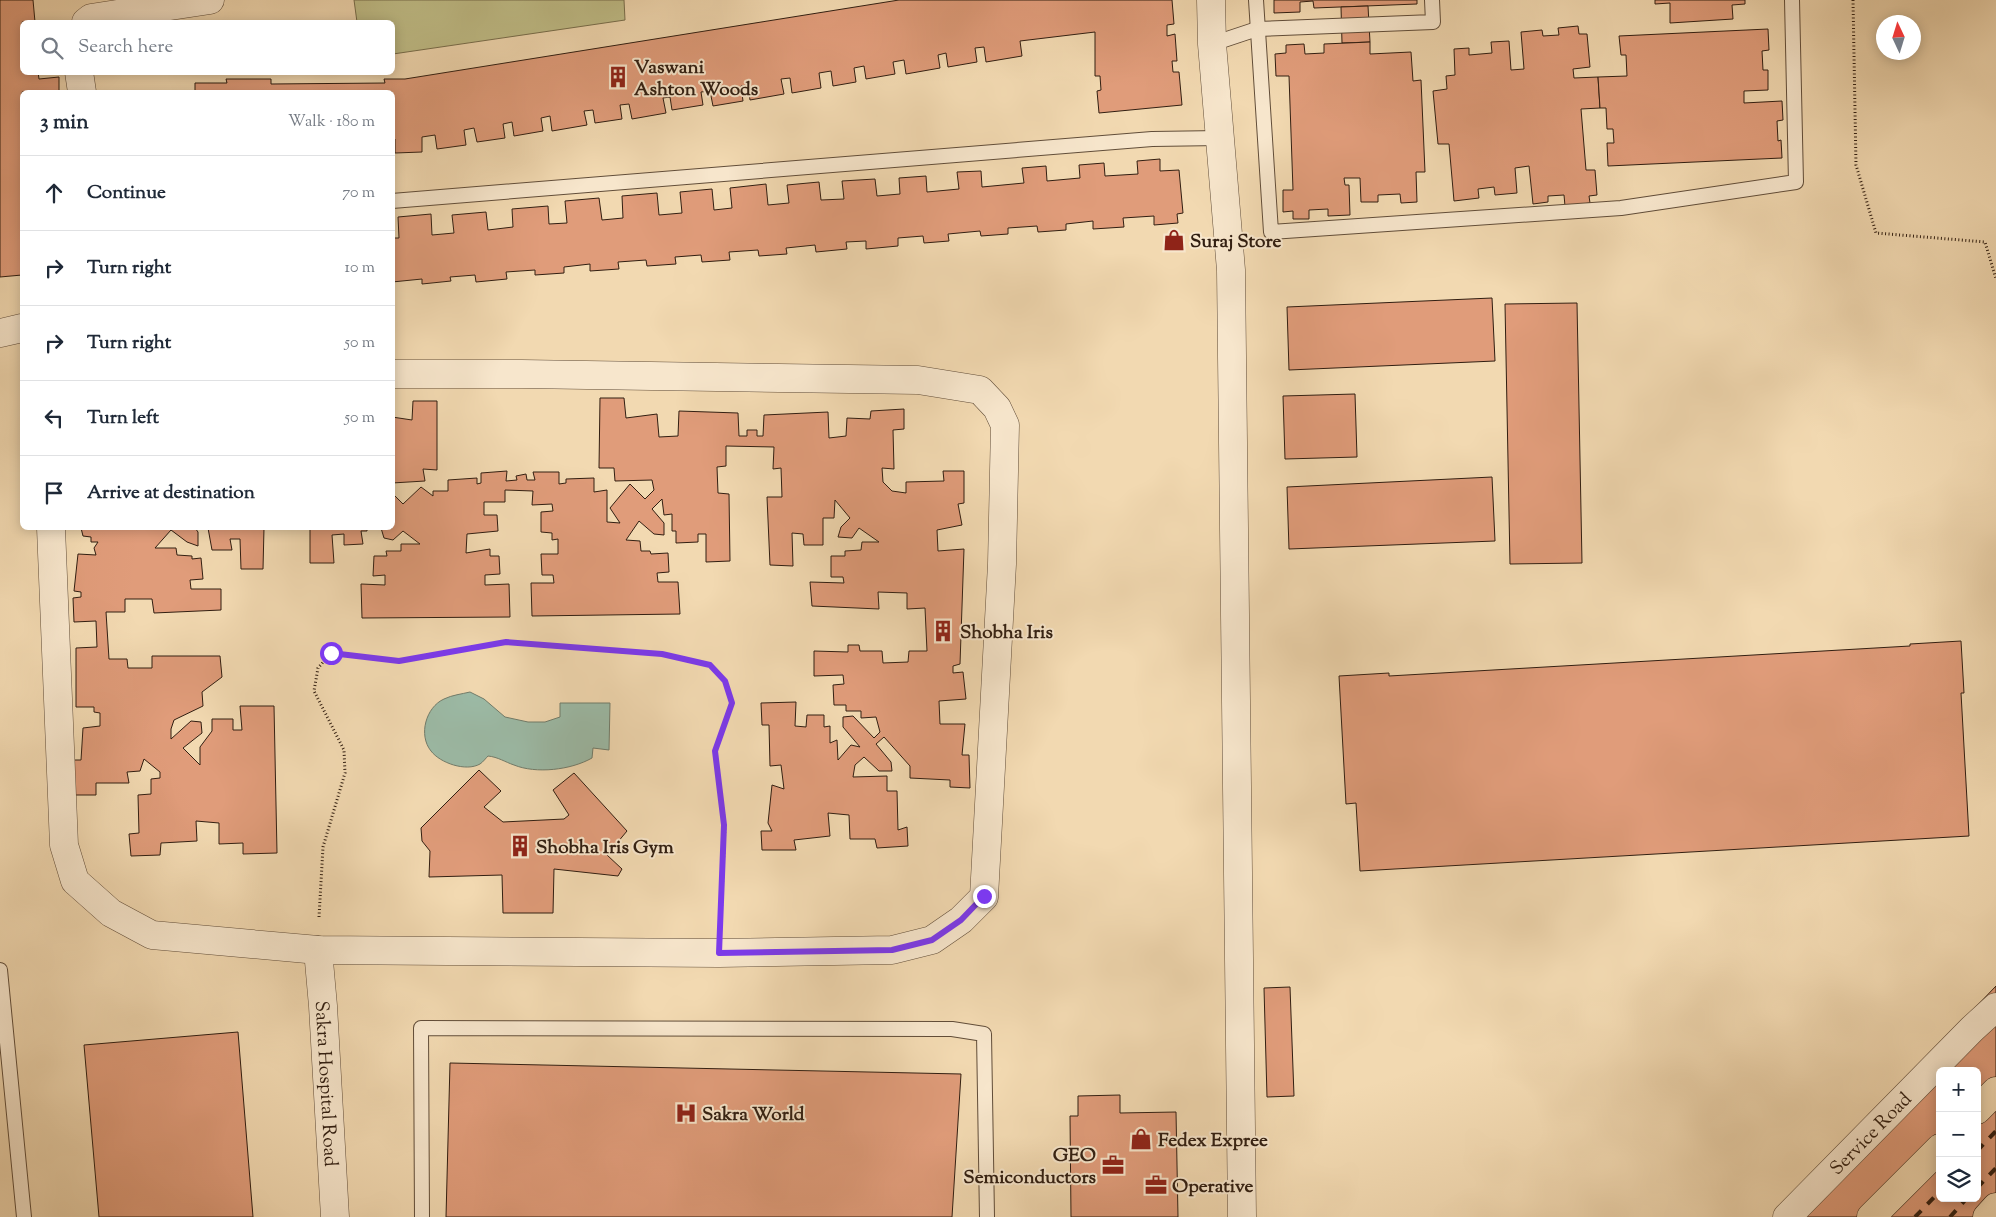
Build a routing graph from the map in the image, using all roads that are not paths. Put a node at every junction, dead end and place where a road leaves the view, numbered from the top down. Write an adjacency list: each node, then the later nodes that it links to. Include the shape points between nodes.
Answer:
1 (210, 0): 6 (street)
2 (1210, 0): 8 (street)
3 (1256, 0): 7 (lane)
4 (1432, 0): 7 (lane, via 1433,22)
5 (1792, 0): 7 (lane, via 1796,182 1621,208 1271,232)
6 (88, 20)
7 (1257, 29): 8 (lane)
8 (1212, 44): 11 (street)
9 (79, 75): 10 (street)
10 (82, 90)
11 (1220, 138): 12 (lane, via 1142,140); 28 (street, via 1231,270)
12 (395, 201)
13 (20, 328): 14 (street)
14 (0, 333)
15 (395, 374): 17 (street, via 918,380 980,390 997,408 1005,425 1002,564 984,896 961,920 932,940 892,950 719,953)
16 (51, 530): 17 (street, via 64,845 75,881 111,913 152,936)
17 (318, 950): 25 (street, Sakra Hospital Road)
18 (0, 970): 24 (lane)
19 (1996, 1007): 29 (street, Service Road)
20 (1996, 1091): 21 (highway)
21 (1981, 1106)
22 (1936, 1152): 30 (highway)
23 (1996, 1207): 31 (highway)
24 (24, 1217)
25 (335, 1217)
26 (422, 1217): 27 (lane, via 421,1028 952,1029 984,1034)
27 (986, 1217)
28 (1242, 1217)
29 (1787, 1217)
30 (1871, 1217)
31 (1987, 1217)

